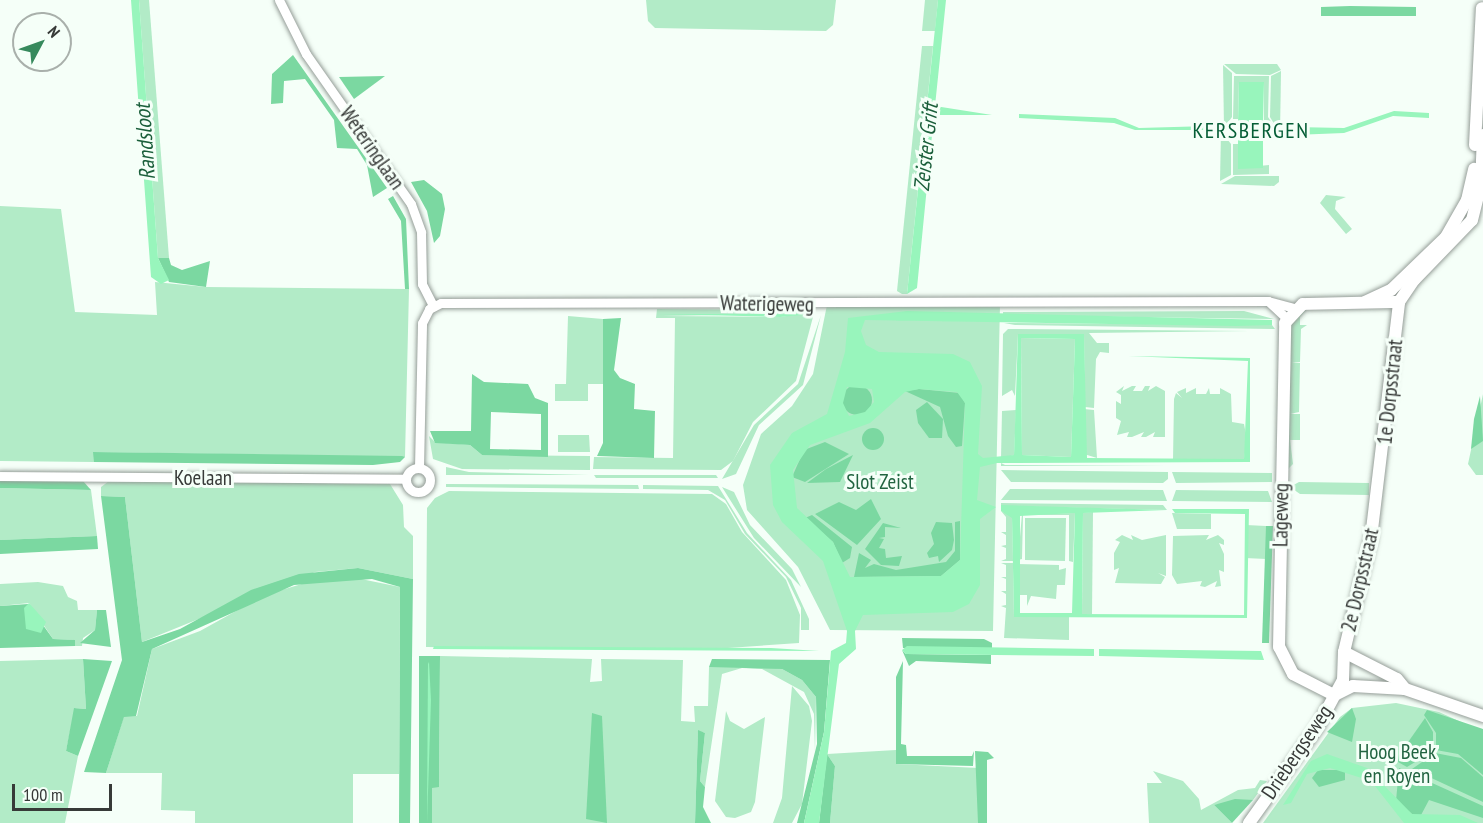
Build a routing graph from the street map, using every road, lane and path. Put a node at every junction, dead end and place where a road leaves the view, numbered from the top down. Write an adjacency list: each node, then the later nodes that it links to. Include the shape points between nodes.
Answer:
1 (279, 0): 7 (street, Weteringlaan, via 306,54 411,204 421,232 422,284)
2 (1482, 6): 6 (main road, Waterigeweg, via 1470,192 1446,237 1386,294)
3 (1483, 135): 5 (main road, via 1481,185 1472,220 1420,273)
4 (1268, 301): 7 (street, Waterigeweg, via 448,302); 8 (street, Waterigeweg); 9 (street)
5 (1399, 303): 6 (main road, Waterigeweg); 13 (main road, 1e Dorpsstraat)
6 (1361, 304): 8 (main road, Waterigeweg, via 1309,303)
7 (433, 306): 10 (street, via 422,323)
8 (1295, 308): 9 (main road)
9 (1287, 319): 17 (main road, Lageweg, via 1279,647 1293,674)
10 (419, 468): 12 (street, via 410,471); 12 (street, via 429,476 427,488 415,491)
11 (0, 476): 12 (street, Koelaan)
12 (406, 479)
13 (1379, 481): 14 (main road, 2e Dorpsstraat, via 1366,565)
14 (1344, 652): 15 (main road, 2e Dorpsstraat); 16 (main road, via 1397,679)
15 (1343, 680): 16 (main road, via 1377,681); 17 (main road, Driebergseweg)
16 (1406, 689): 17 (main road, via 1353,686); 18 (main road)
17 (1334, 695): 19 (main road, Driebergseweg, via 1317,728)
18 (1483, 716)
19 (1249, 823)

